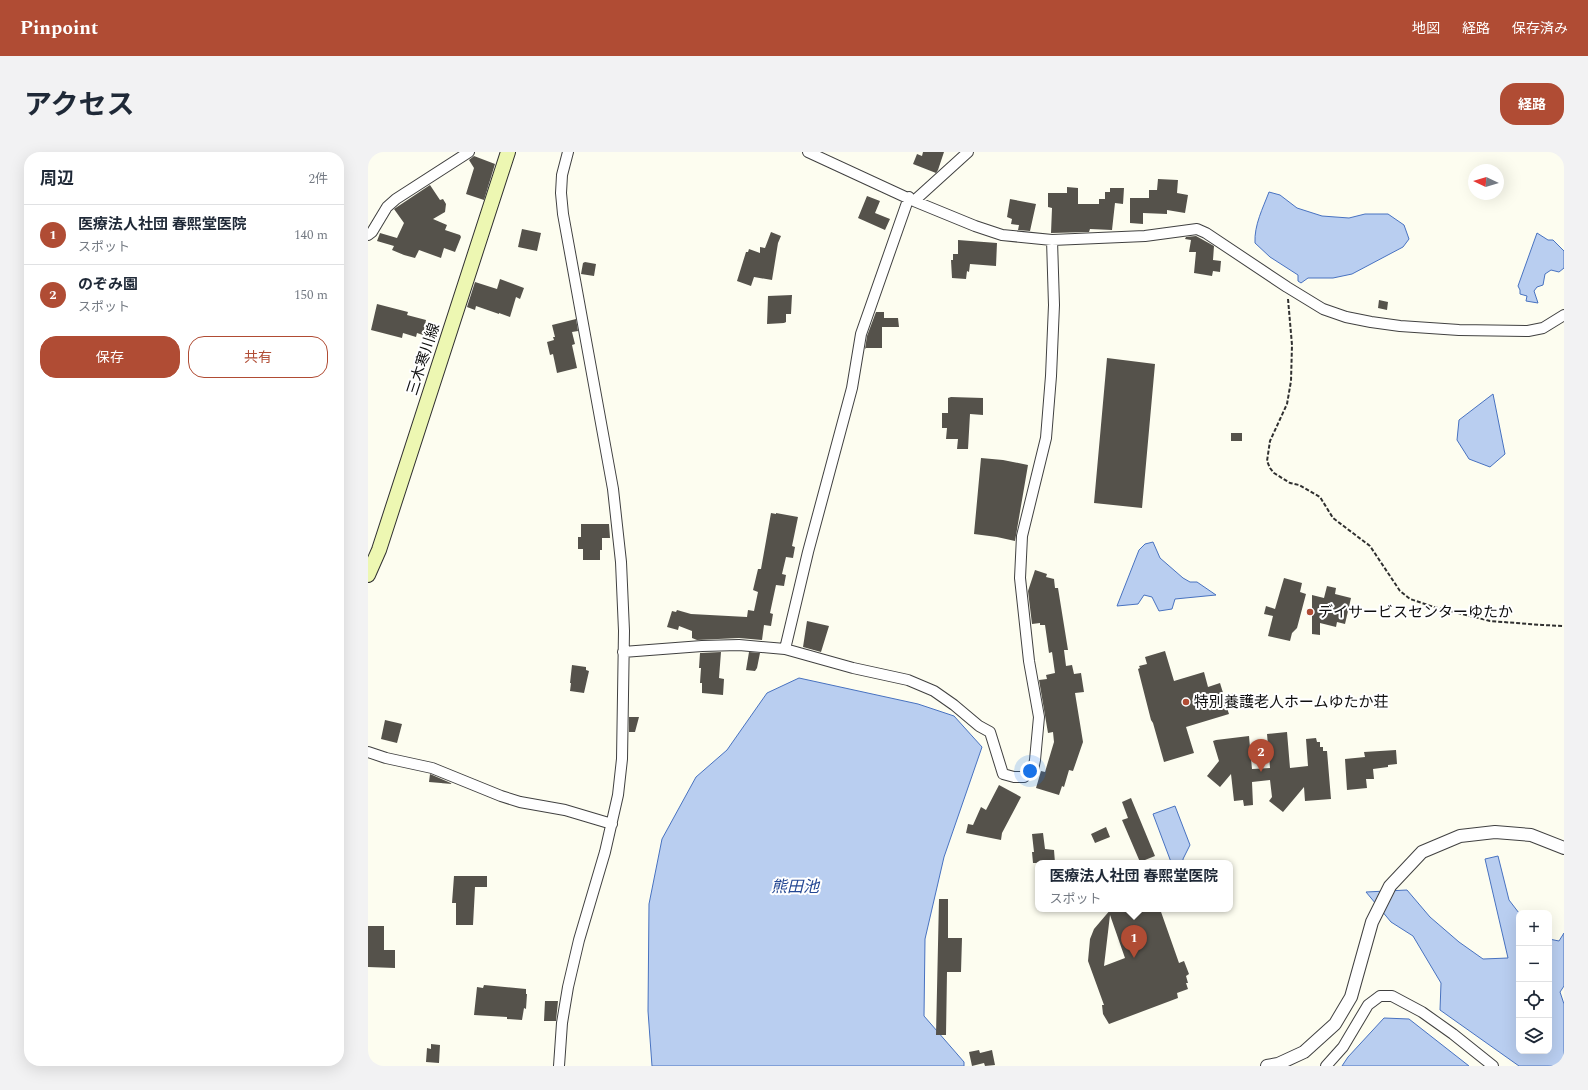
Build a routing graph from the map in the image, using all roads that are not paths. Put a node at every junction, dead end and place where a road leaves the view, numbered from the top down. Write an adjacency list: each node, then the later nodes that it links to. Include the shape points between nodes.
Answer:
1 (469, 152): 7 (street, via 396,199 387,207)
2 (508, 152): 10 (main road, 三木寒川線, via 384,537)
3 (568, 152): 12 (street, via 562,175 563,214 613,489 621,562)
4 (808, 152): 6 (street)
5 (968, 152): 6 (street)
6 (911, 199): 8 (street, via 1002,235); 11 (street, via 861,334 852,388)
7 (368, 235)
8 (1052, 240): 9 (street, via 1145,236 1197,229 1323,309 1371,322 1459,330 1528,331 1543,328); 11 (street, via 1054,305 1046,438 1022,536 1020,578 1029,661 1039,717 1033,770 1024,777 1003,774 990,732 934,691 908,680 860,670)
9 (1564, 315)
10 (368, 576)
11 (785, 649): 12 (street, via 739,645)
12 (623, 652): 14 (street, via 622,759)
13 (368, 752): 14 (street, via 432,768 520,802 565,810)
14 (612, 824): 16 (street, via 568,987)
15 (1564, 848): 17 (street, via 1531,835 1495,832 1460,836 1422,852 1390,886 1372,922 1351,997 1335,1024 1304,1052 1278,1064)
16 (559, 1066)
17 (1267, 1066)
18 (1326, 1066): 19 (street, via 1343,1047 1368,1005 1380,996 1392,996 1422,1012)
19 (1493, 1066)

